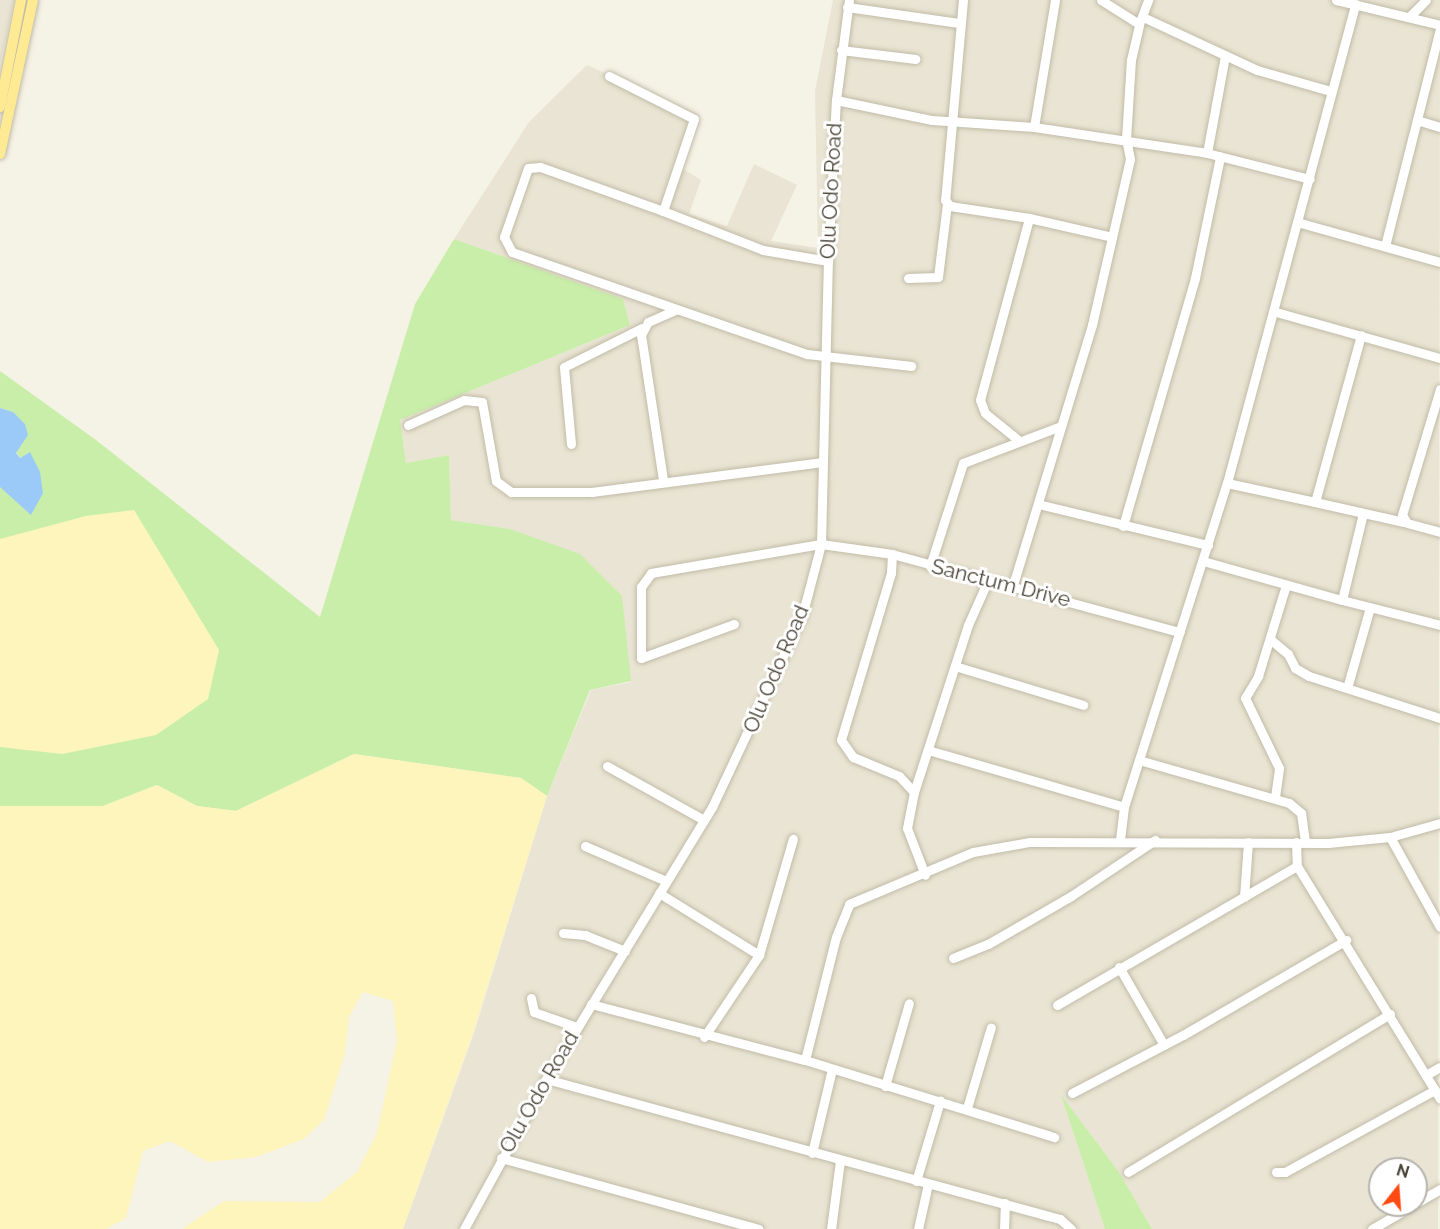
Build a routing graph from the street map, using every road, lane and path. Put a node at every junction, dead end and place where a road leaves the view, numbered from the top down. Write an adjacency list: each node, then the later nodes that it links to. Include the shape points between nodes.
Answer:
1 (21, 0): 21 (main road)
2 (33, 0): 28 (main road)
3 (963, 0): 13 (street)
4 (1055, 0): 24 (street)
5 (1101, 0): 12 (street)
6 (1148, 0): 12 (street)
7 (1336, 0): 10 (street)
8 (1426, 0): 11 (street)
9 (848, 4): 13 (street); 15 (street, Olu Odo Road)
10 (1354, 4): 11 (street); 19 (street)
11 (1411, 15): 14 (street)
12 (1141, 21): 16 (street); 26 (street, via 1131,60)
13 (959, 23): 22 (street)
14 (1440, 27): 23 (street)
15 (842, 50): 17 (street); 20 (street, Olu Odo Road)
16 (1225, 56): 19 (street); 27 (street)
17 (915, 59)
18 (609, 76): 32 (street, via 694,119)
19 (1330, 91): 30 (street)
20 (836, 100): 22 (street); 37 (street, Olu Odo Road)
21 (0, 107)
22 (951, 120): 24 (street); 31 (street)
23 (1416, 120): 25 (street); 36 (street)
24 (1034, 127): 26 (street)
25 (1440, 127)
26 (1126, 139): 27 (street); 35 (street, via 1130,159)
27 (1207, 153): 29 (street)
28 (0, 154)
29 (1220, 157): 30 (street); 59 (street, via 1195,278)
30 (1310, 179): 34 (street)
31 (947, 204): 33 (street); 39 (street, via 938,277)
32 (663, 211): 37 (street, via 763,250); 40 (street, via 540,167 528,168 504,237 512,252)
33 (1029, 218): 35 (street); 50 (street, via 980,400 985,413)
34 (1297, 222): 36 (street); 41 (street)
35 (1112, 237): 49 (street)
36 (1385, 246): 38 (street)
37 (828, 261): 45 (street, Olu Odo Road)
38 (1440, 262)
39 (908, 278)
40 (675, 310): 42 (street); 45 (street)
41 (1276, 312): 43 (street); 54 (street)
42 (642, 328): 51 (street, via 564,367); 53 (street)
43 (1361, 336): 44 (street); 55 (street)
44 (1440, 358)
45 (826, 359): 46 (street); 52 (street, Olu Odo Road)
46 (911, 366)
47 (1440, 389): 58 (street)
48 (408, 425): 53 (street, via 464,400 482,402 496,481 511,492 592,492)
49 (1061, 426): 50 (street); 56 (street)
50 (1017, 440): 65 (street, via 963,463)
51 (571, 444)
52 (822, 462): 53 (street); 61 (street, Olu Odo Road)
53 (663, 480)
54 (1227, 483): 55 (street); 62 (street)
55 (1315, 502): 57 (street)
56 (1038, 504): 59 (street); 67 (street)
57 (1363, 513): 58 (street); 69 (street)
58 (1404, 522): 60 (street)
59 (1123, 526): 62 (street)
60 (1440, 531)
61 (820, 544): 63 (street, Sanctum Drive); 71 (street, Sanctum Drive, via 651,573 640,587 641,658); 85 (street, Olu Odo Road, via 802,616 752,729)
62 (1208, 545): 64 (street)
63 (892, 554): 65 (street, Sanctum Drive); 82 (street, via 891,573 842,740 853,757 899,776)
64 (1203, 561): 68 (street); 73 (street)
65 (930, 566): 66 (street, Sanctum Drive)
66 (988, 580): 67 (street, Sanctum Drive); 75 (street)
67 (1013, 585): 73 (street, Sanctum Drive)
68 (1286, 585): 69 (street); 74 (street)
69 (1341, 600): 70 (street)
70 (1370, 607): 72 (street); 76 (street)
71 (734, 624)
72 (1440, 625)
73 (1180, 632): 80 (street)
74 (1270, 639): 76 (street, via 1299,671); 83 (street, via 1258,676 1245,698 1278,768)
75 (955, 666): 77 (street); 79 (street)
76 (1347, 688): 78 (street)
77 (1083, 705)
78 (1440, 718)
79 (928, 750): 82 (street); 84 (street)
80 (1139, 760): 83 (street); 84 (street)
81 (607, 766): 85 (street)
82 (914, 792): 95 (street, via 906,818)
83 (1275, 797): 92 (street, via 1301,813)
84 (1124, 807): 89 (street)
85 (704, 820): 96 (street, Olu Odo Road)
86 (1440, 823): 87 (street)
87 (1390, 837): 92 (street); 99 (street)
88 (793, 839): 103 (street)
89 (1120, 840): 90 (street); 95 (street, via 1018,844 973,852)
90 (1155, 840): 91 (street); 104 (street, via 1071,896 988,944)
91 (1248, 842): 92 (street); 98 (street)
92 (1301, 842): 94 (street)
93 (585, 846): 96 (street)
94 (1297, 866): 98 (street); 101 (street)
95 (925, 875): 115 (street, via 849,904)
96 (666, 881): 97 (street, Olu Odo Road)
97 (660, 893): 102 (street, Olu Odo Road); 103 (street)
98 (1244, 897): 105 (street)
99 (1440, 927)
100 (563, 933): 102 (street, via 585,935)
101 (1346, 940): 110 (street); 114 (street)
102 (625, 951): 108 (street, Olu Odo Road)
103 (759, 955): 113 (street)
104 (953, 958)
105 (1119, 967): 109 (street); 114 (street)
106 (531, 998): 111 (street, via 534,1012)
107 (909, 1003): 120 (street)
108 (591, 1004): 111 (street, Olu Odo Road); 113 (street)
109 (1057, 1005)
110 (1390, 1014): 118 (street); 129 (street)
111 (577, 1027): 119 (street, Olu Odo Road)
112 (992, 1027): 124 (street)
113 (704, 1036): 115 (street)
114 (1164, 1045): 121 (street)
115 (805, 1060): 117 (street)
116 (1440, 1067): 118 (street)
117 (832, 1069): 120 (street); 126 (street)
118 (1426, 1075): 122 (street)
119 (546, 1079): 126 (street); 127 (street, Olu Odo Road)
120 (885, 1086): 123 (street)
121 (1072, 1093)
122 (1438, 1094): 130 (street, via 1286,1172)
123 (940, 1101): 124 (street); 131 (street)
124 (967, 1108): 125 (street)
125 (1054, 1137)
126 (812, 1153): 128 (street)
127 (501, 1158): 135 (street, Olu Odo Road); 136 (street)
128 (840, 1161): 131 (street); 137 (street)
129 (1128, 1172)
130 (1276, 1172)
131 (916, 1181): 132 (street)
132 (928, 1184): 133 (street); 138 (street)
133 (1005, 1203): 139 (street); 140 (street, via 1060,1219)
134 (1392, 1217): 141 (street)
135 (464, 1229)
136 (758, 1229)
137 (831, 1229)
138 (918, 1229)
139 (1004, 1229)
140 (1071, 1229)
141 (1372, 1229)

